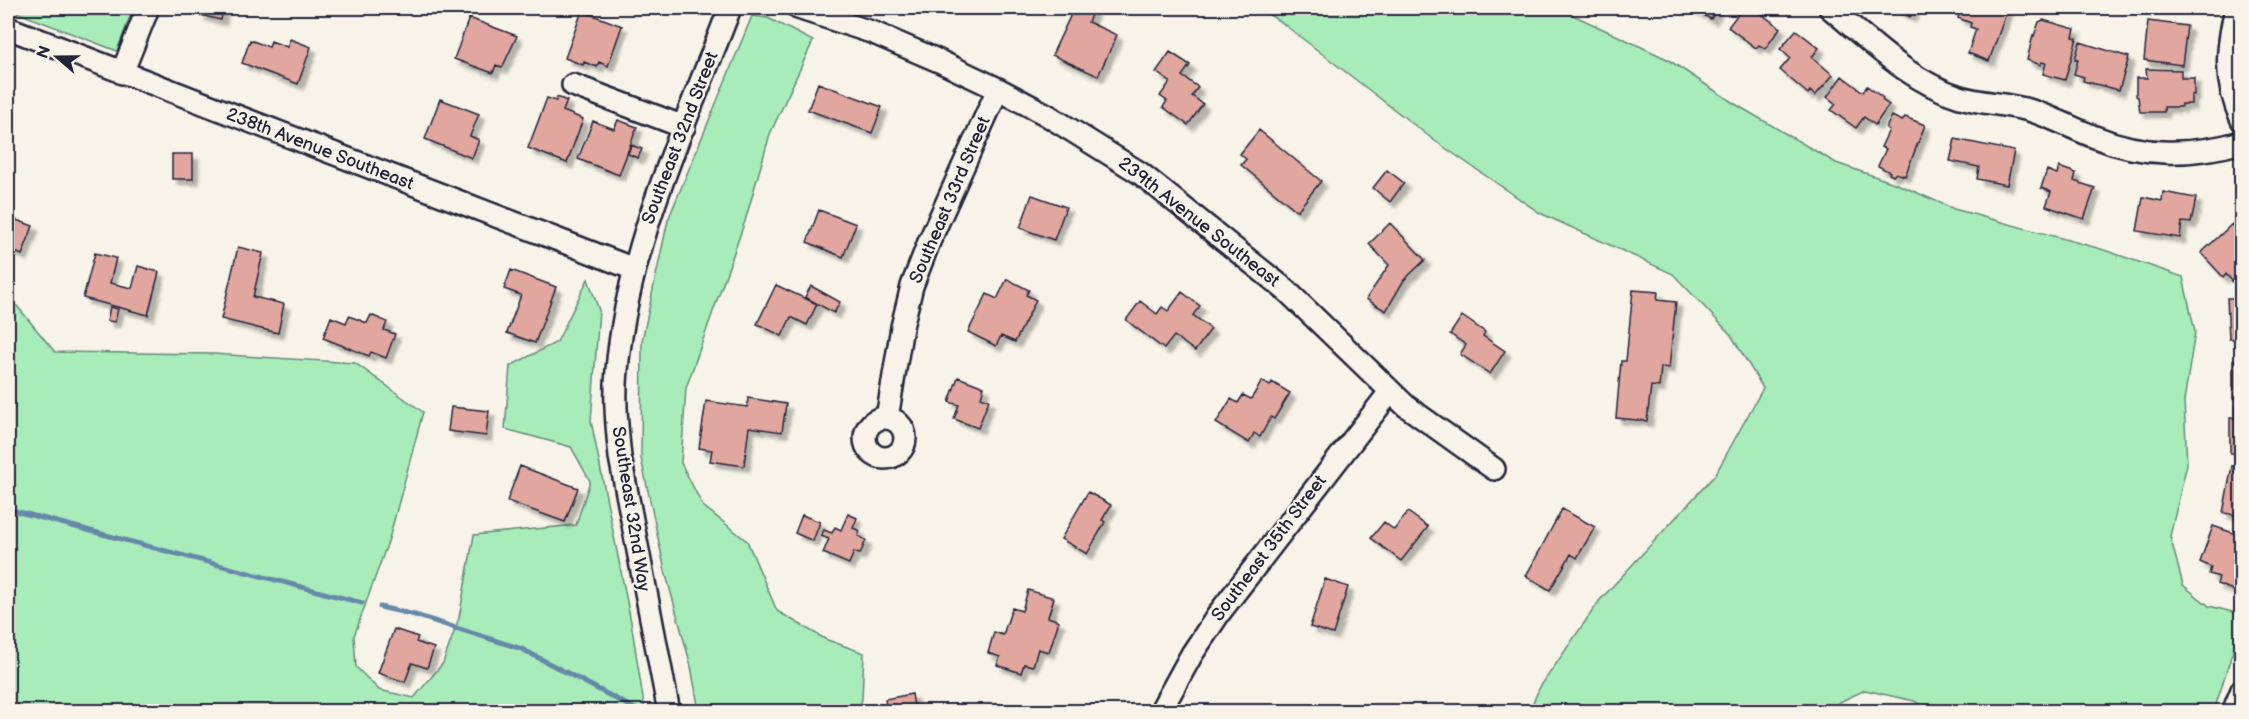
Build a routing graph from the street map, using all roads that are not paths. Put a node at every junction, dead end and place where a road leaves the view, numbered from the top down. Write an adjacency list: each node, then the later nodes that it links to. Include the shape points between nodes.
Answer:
1 (148, 8): 7 (street)
2 (730, 8): 11 (street, Southeast 32nd Street)
3 (798, 8): 9 (street, 239th Avenue Southeast, via 874,33)
4 (1830, 8): 12 (street, via 1916,76 1962,98 2031,111 2121,147 2145,152 2178,153)
5 (2236, 8): 10 (street, via 2227,69)
6 (8, 28): 7 (street, 238th Avenue Southeast)
7 (122, 73): 13 (street, 238th Avenue Southeast)
8 (573, 85): 11 (street)
9 (998, 89): 14 (street, 239th Avenue Southeast, via 1140,173 1287,291); 15 (street, Southeast 33rd Street, via 912,286)
10 (2241, 120)
11 (684, 127): 13 (street, Southeast 32nd Street)
12 (2241, 142)
13 (634, 269): 18 (street, Southeast 32nd Way, via 622,326 616,418 633,533)
14 (1389, 392): 16 (street, 239th Avenue Southeast); 19 (street, Southeast 35th Street, via 1220,612)
15 (887, 418)
16 (1494, 469)
17 (2241, 690): 20 (street)
18 (669, 711)
19 (1160, 711)
20 (2234, 711)

